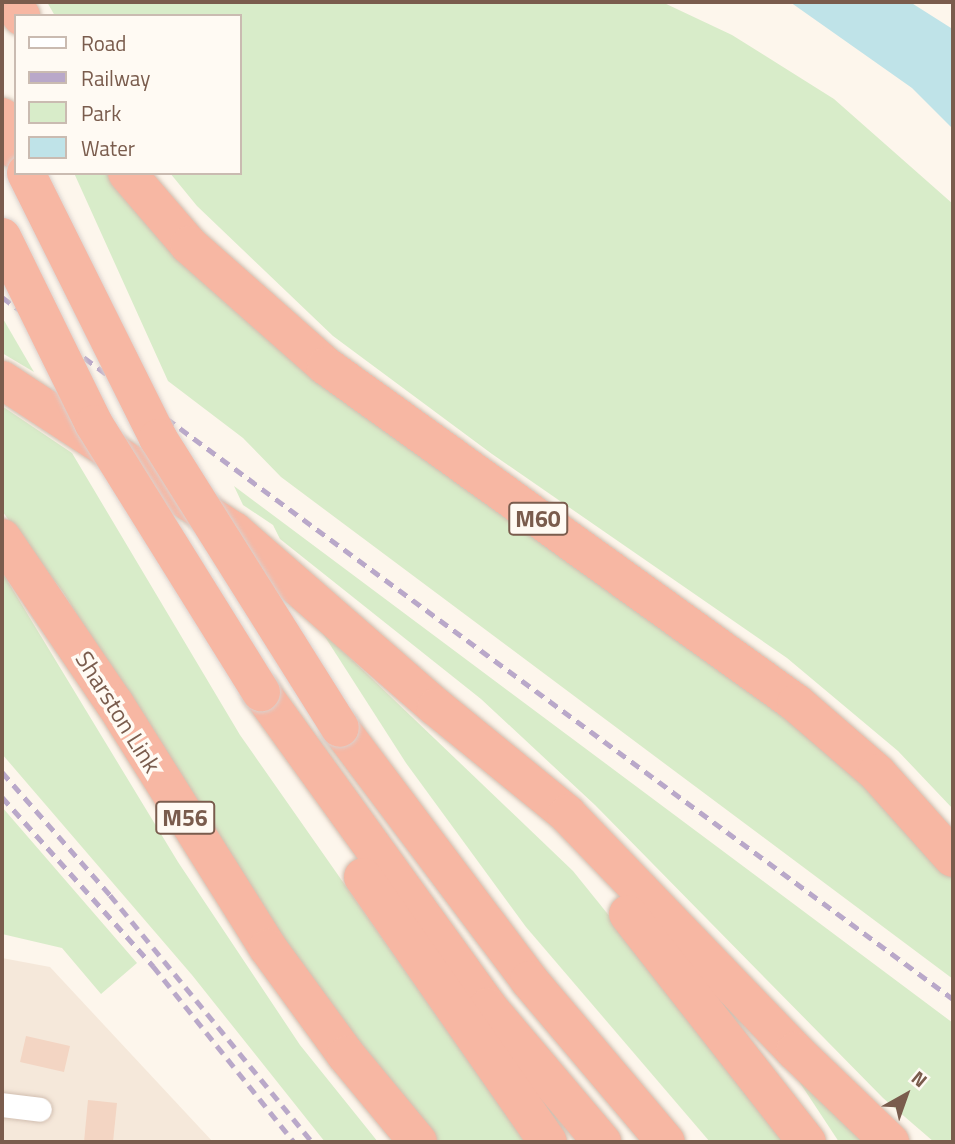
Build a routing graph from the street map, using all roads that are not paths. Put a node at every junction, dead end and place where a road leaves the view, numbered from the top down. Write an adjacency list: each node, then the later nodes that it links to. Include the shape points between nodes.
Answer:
1 (2, 117): 2 (highway)
2 (14, 145)
3 (27, 175): 18 (highway, bridge, via 158,438 340,727 529,980)
4 (129, 175): 10 (highway, M60, via 189,245 326,366 796,703 877,773)
5 (2, 237): 8 (highway, bridge, via 94,424)
6 (2, 380): 9 (highway, via 234,531)
7 (2, 538): 11 (highway, Sharston Link / M56, via 115,704 268,948)
8 (261, 692): 16 (highway, via 325,820); 17 (highway, via 488,1007)
9 (436, 707): 19 (highway, via 664,956); 20 (highway, via 567,814 795,1051)
10 (953, 858)
11 (376, 1094): 14 (highway, M56); 15 (highway, M56)
12 (2, 1105): 13 (street)
13 (40, 1110)
14 (405, 1142)
15 (418, 1142)
16 (548, 1142)
17 (602, 1142)
18 (666, 1142)
19 (807, 1142)
20 (890, 1142)

